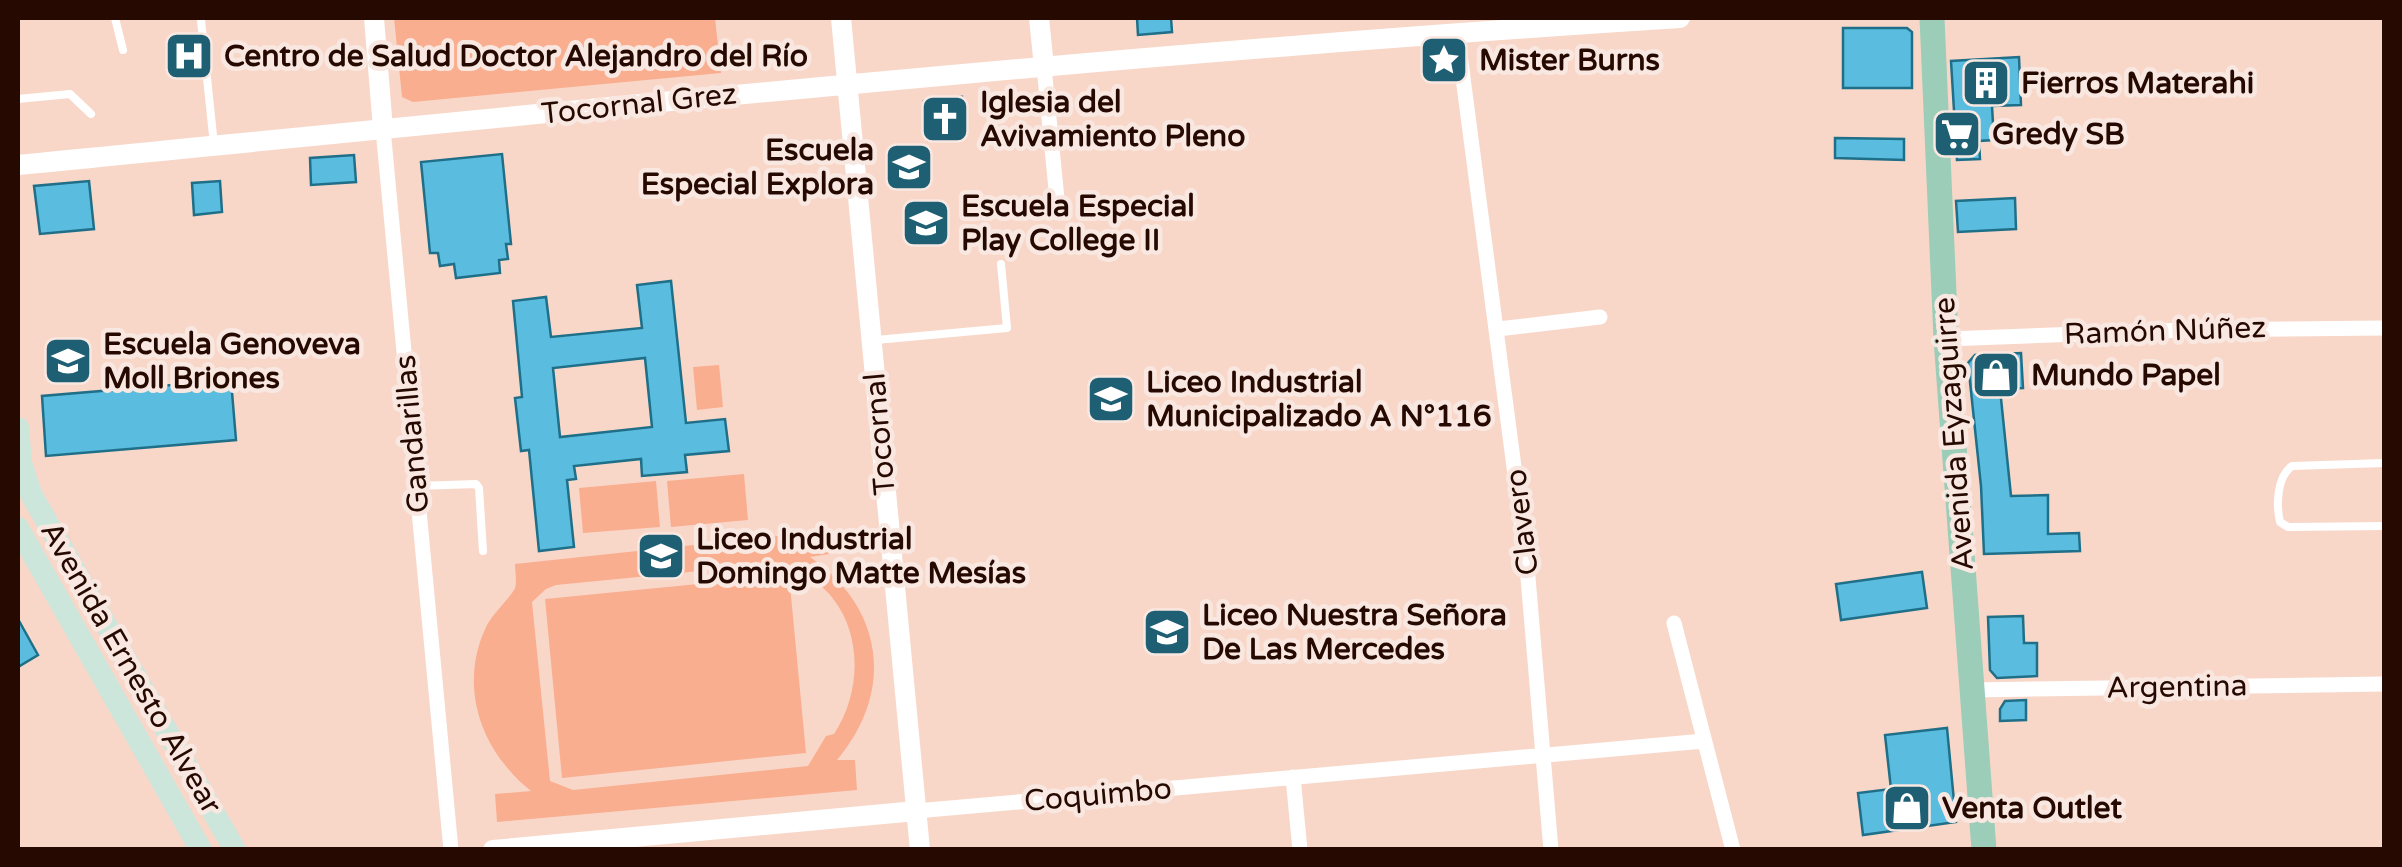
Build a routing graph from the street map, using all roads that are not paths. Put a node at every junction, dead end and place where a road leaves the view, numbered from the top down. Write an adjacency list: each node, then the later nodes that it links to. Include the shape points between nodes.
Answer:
1 (115, 18): 9 (lane)
2 (374, 18): 14 (street, Gandarillas)
3 (840, 18): 11 (street, Tocornal)
4 (1039, 18): 10 (street)
5 (1680, 18): 8 (street, Tocornal Grez)
6 (1932, 18): 22 (main road, Avenida Eyzaguirre)
7 (201, 20): 15 (lane)
8 (1456, 25): 10 (street, Tocornal Grez); 21 (street, Clavero)
9 (123, 50)
10 (1044, 67): 11 (street, Tocornal Grez); 17 (street)
11 (846, 84): 14 (street, Tocornal Grez); 23 (street, Tocornal)
12 (18, 99): 13 (lane, via 70,94)
13 (91, 114)
14 (383, 130): 15 (street, Tocornal Grez); 26 (street, Gandarillas)
15 (214, 146): 16 (street, Tocornal Grez)
16 (18, 165)
17 (1058, 199)
18 (1001, 264): 23 (lane, via 1006,328)
19 (1600, 317): 21 (street)
20 (2384, 328): 22 (street, Ramón Núñez)
21 (1498, 329): 37 (street, Clavero)
22 (1946, 339): 35 (main road, Avenida Eyzaguirre)
23 (871, 340): 39 (street, Tocornal)
24 (18, 428): 27 (main road, Avenida Ernesto Alvear)
25 (2384, 463): 28 (lane, via 2292,466 2281,478 2278,512 2288,527)
26 (416, 486): 30 (lane, via 476,484); 42 (street, Gandarillas)
27 (24, 495): 31 (main road, Avenida Ernesto Alvear)
28 (2384, 526)
29 (18, 528): 32 (main road, Avenida Ernesto Alvear)
30 (484, 551)
31 (68, 554): 32 (lane); 41 (main road, Avenida Ernesto Alvear)
32 (52, 587): 40 (main road, Avenida Ernesto Alvear)
33 (1674, 623): 36 (street)
34 (2384, 684): 35 (street, Argentina)
35 (1970, 690): 48 (main road, Avenida Eyzaguirre)
36 (1704, 741): 37 (street, Coquimbo); 47 (street)
37 (1543, 755): 38 (street, Coquimbo); 46 (street, Clavero)
38 (1293, 777): 39 (street, Coquimbo); 45 (street)
39 (916, 811): 43 (street, Coquimbo); 44 (street, Tocornal)
40 (201, 850)
41 (235, 850)
42 (451, 850)
43 (493, 850)
44 (920, 850)
45 (1300, 850)
46 (1550, 850)
47 (1733, 850)
48 (1984, 850)

